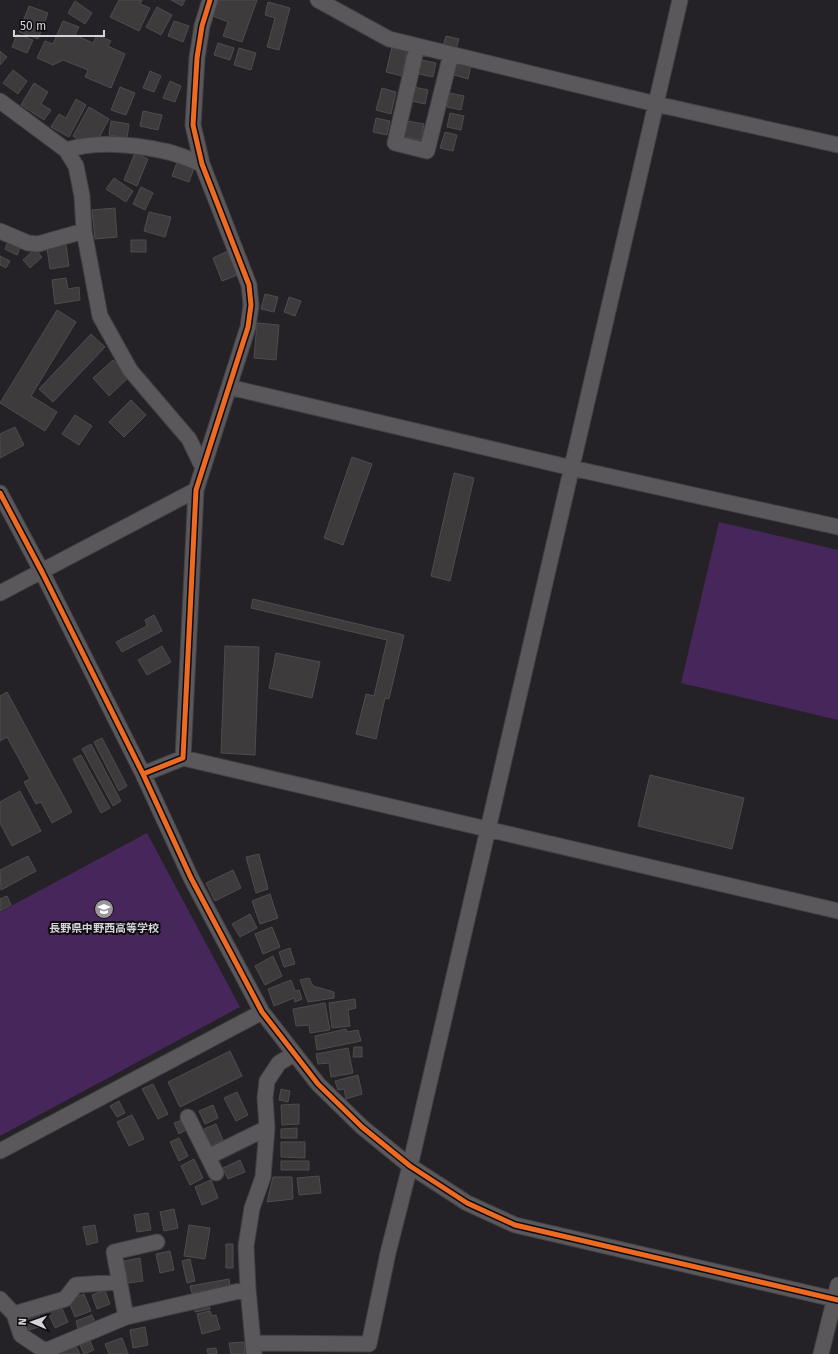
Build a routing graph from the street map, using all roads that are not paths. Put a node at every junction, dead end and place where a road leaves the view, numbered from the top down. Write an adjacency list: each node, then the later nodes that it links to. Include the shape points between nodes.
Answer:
1 (210, 0): 10 (street, via 202,26 197,58 193,125)
2 (318, 0): 4 (street, via 389,39)
3 (680, 0): 7 (street)
4 (417, 46): 5 (street); 5 (street, via 395,143 427,150)
5 (450, 54): 7 (street)
6 (0, 101): 9 (street)
7 (656, 104): 8 (street); 15 (street)
8 (838, 145)
9 (66, 150): 10 (street, via 84,145 123,145 165,151); 12 (street, via 76,166 82,196)
10 (202, 164): 13 (street, via 249,285 251,305 248,327)
11 (0, 231): 12 (street, via 28,243 38,244)
12 (84, 231): 14 (street, via 100,316 113,342 130,370 189,439)
13 (229, 387): 14 (street); 15 (street)
14 (203, 468): 16 (street)
15 (572, 468): 18 (street); 23 (street)
16 (196, 490): 19 (street); 21 (street)
17 (0, 493): 19 (street)
18 (838, 527)
19 (42, 572): 20 (street); 22 (street)
20 (0, 593)
21 (183, 758): 22 (street); 23 (street)
22 (143, 774): 25 (street, via 191,878)
23 (488, 830): 24 (street); 31 (street)
24 (838, 910)
25 (262, 1012): 26 (street); 29 (street)
26 (294, 1054): 28 (street, via 278,1063 267,1081); 31 (street, via 318,1084 362,1127)
27 (188, 1117): 30 (street)
28 (267, 1128): 30 (street); 35 (street, via 263,1177 252,1208 246,1246)
29 (0, 1151)
30 (208, 1157): 32 (street)
31 (410, 1166): 36 (street, via 466,1203 515,1225); 40 (street, via 388,1252 369,1344)
32 (216, 1172)
33 (157, 1242): 34 (street, via 114,1252)
34 (119, 1282): 38 (street, via 76,1285 65,1299); 39 (street)
35 (248, 1289): 39 (street); 40 (street)
36 (837, 1294): 41 (street)
37 (0, 1299): 38 (street)
38 (14, 1314): 39 (street, via 21,1335 44,1351)
39 (126, 1317)
40 (254, 1349)
41 (821, 1354)

